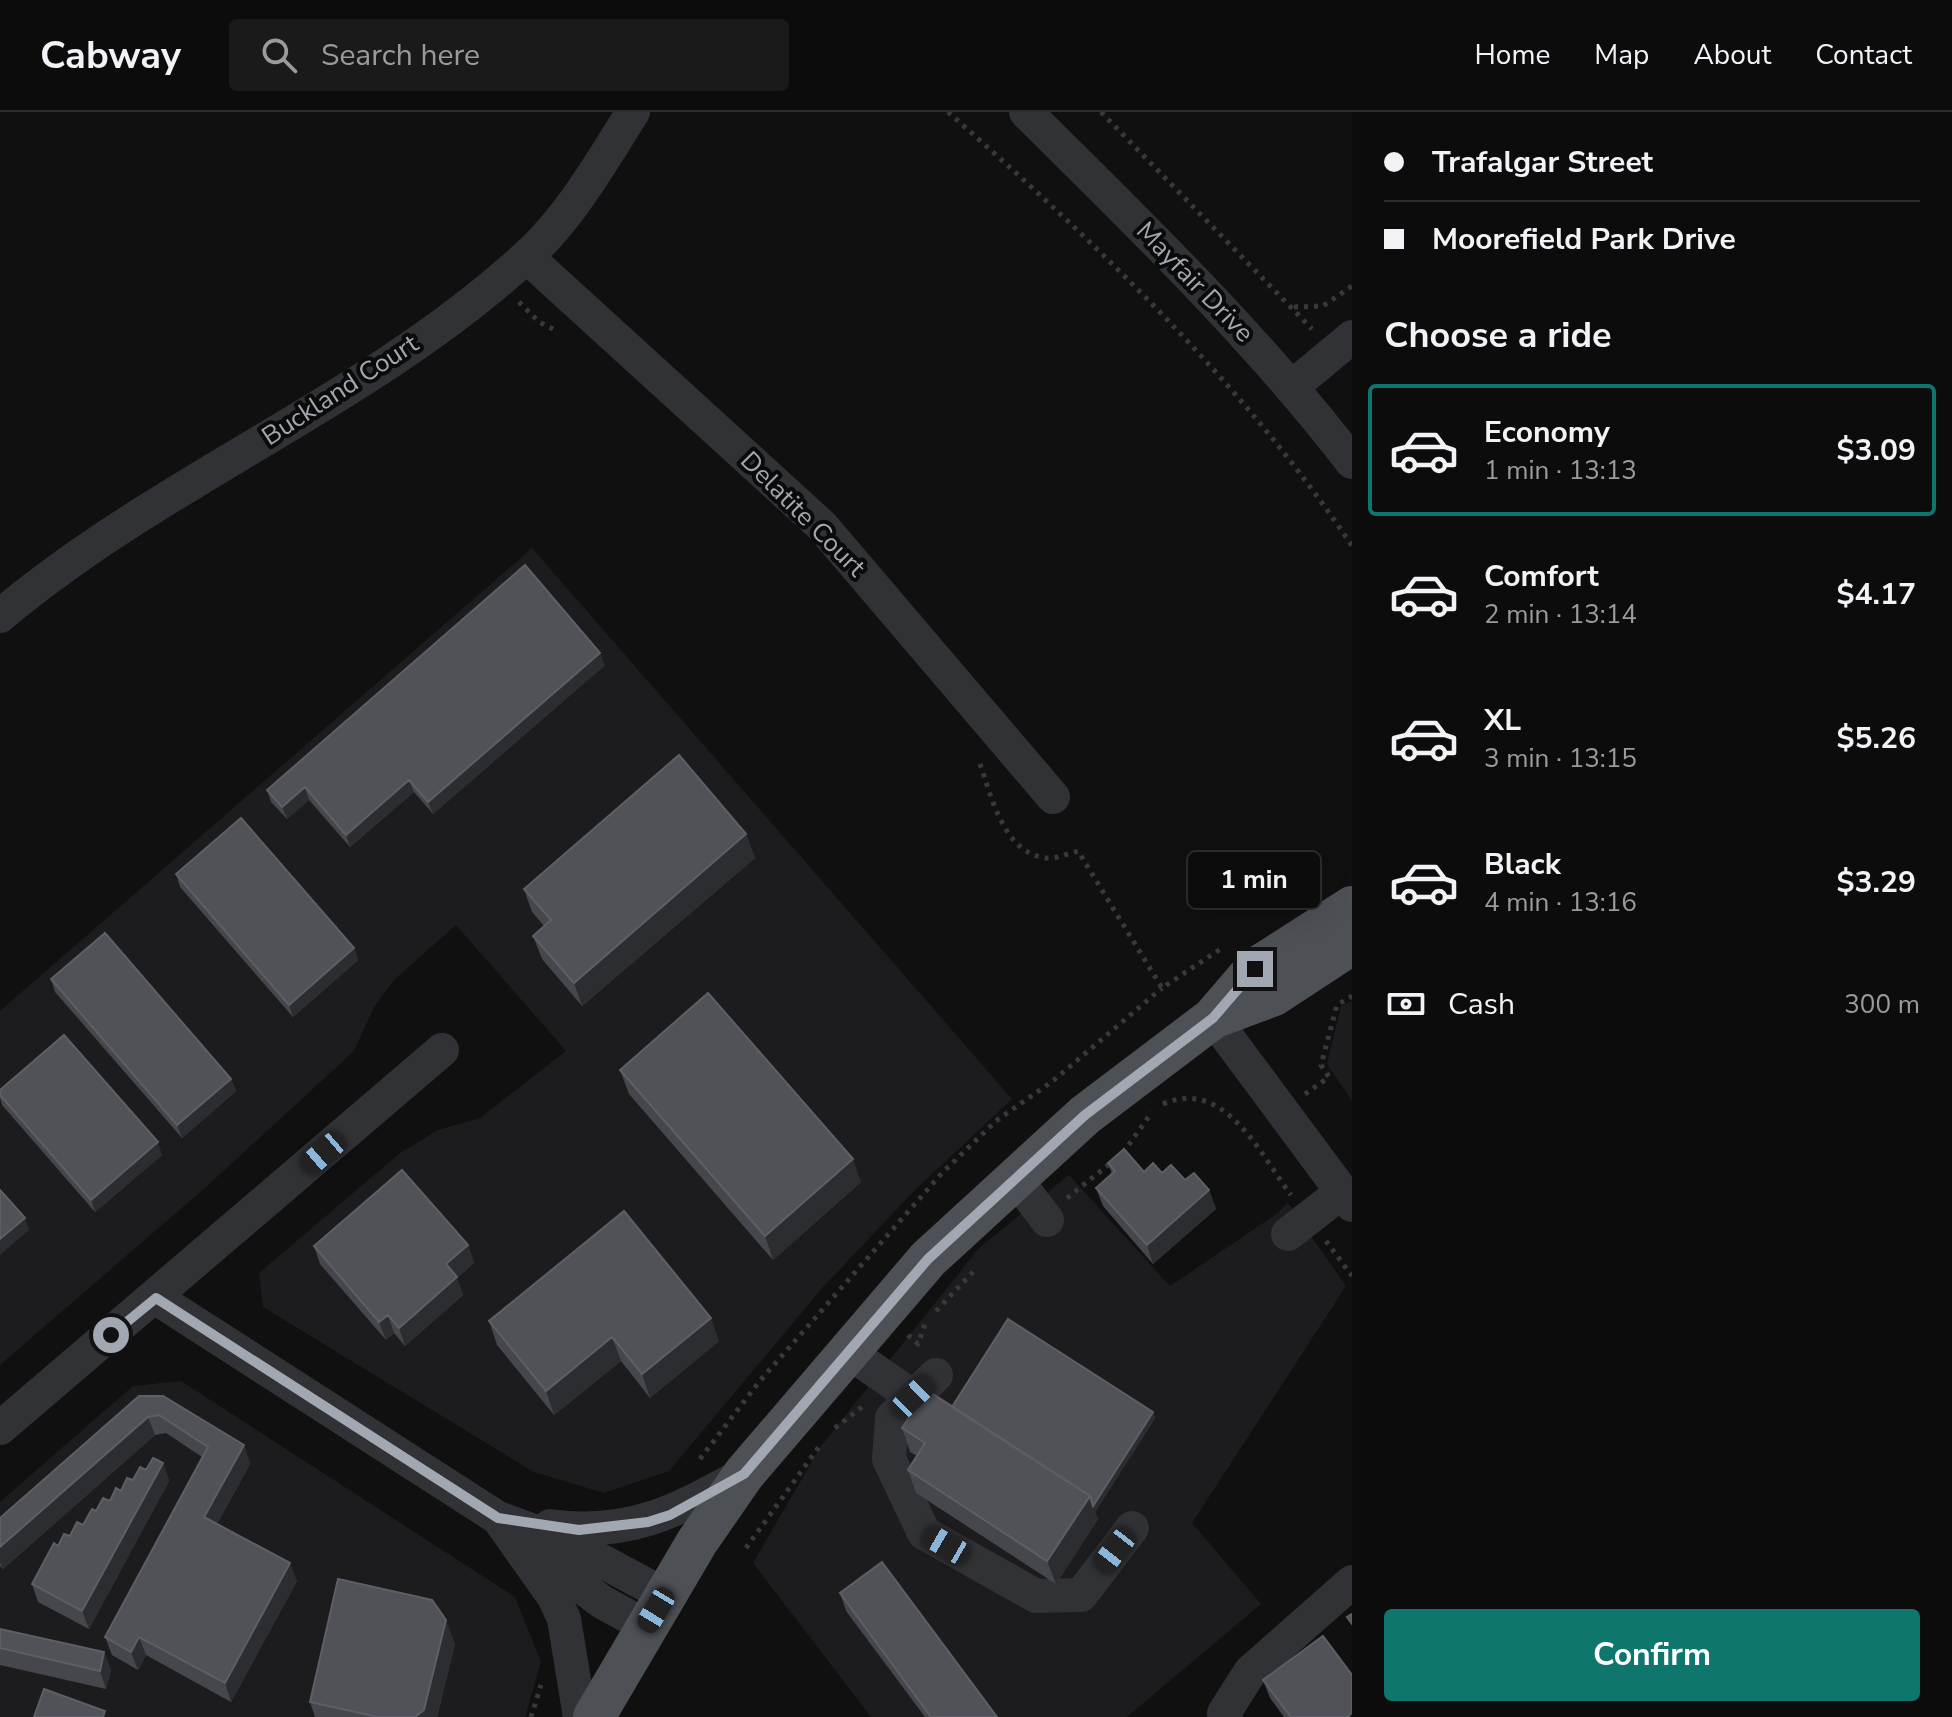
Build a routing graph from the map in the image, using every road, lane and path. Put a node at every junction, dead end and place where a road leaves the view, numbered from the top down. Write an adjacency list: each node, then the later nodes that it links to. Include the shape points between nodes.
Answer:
1 (633, 112): 5 (street, Buckland Court, via 582,191)
2 (948, 112): 11 (path, via 1080,234 1190,347 1303,476)
3 (1026, 112): 9 (street, Mayfair Drive, via 1191,274)
4 (1101, 112): 7 (path)
5 (527, 257): 12 (street, Buckland Court, via 383,369 107,535); 13 (street, Delatite Court, via 822,526)
6 (1352, 286): 7 (path, via 1323,306)
7 (1293, 307): 8 (path)
8 (1342, 345): 9 (street)
9 (1293, 386): 10 (street, Mayfair Drive)
10 (1352, 462)
11 (1352, 546)
12 (0, 616)
13 (1053, 797)
14 (1352, 907): 18 (main road, via 1255,969)
15 (1352, 944): 18 (main road, via 1274,995)
16 (1162, 988): 28 (path, via 1054,1080 996,1121)
17 (1352, 996): 20 (path, via 1337,1005 1321,1065 1329,1077)
18 (1213, 1018): 20 (street); 22 (main road, via 1085,1115)
19 (442, 1050): 29 (street)
20 (1282, 1111): 21 (path); 23 (street)
21 (1246, 1136): 24 (path, via 1229,1113 1209,1100 1171,1101 1152,1112 1135,1140 1108,1166); 25 (path)
22 (1015, 1178): 24 (street); 30 (main road, via 928,1259)
23 (1347, 1199): 25 (street)
24 (1045, 1217)
25 (1298, 1226): 27 (path)
26 (977, 1267): 31 (path, via 925,1322)
27 (1352, 1276)
28 (846, 1280): 30 (path); 37 (path)
29 (156, 1298): 34 (street); 39 (street)
30 (882, 1312): 31 (path); 32 (main road)
31 (918, 1344): 33 (path)
32 (847, 1351): 33 (street); 38 (main road)
33 (912, 1384): 35 (path, via 875,1398); 40 (street, via 892,1418 889,1459 924,1533 1036,1596 1081,1595)
34 (0, 1428)
35 (831, 1431)
36 (826, 1439): 41 (path)
37 (693, 1466)
38 (744, 1474): 39 (street, via 670,1515 630,1525 579,1530); 43 (main road)
39 (498, 1518): 43 (street, via 602,1602); 46 (street, via 564,1619)
40 (1132, 1528)
41 (746, 1548)
42 (1352, 1582): 48 (street, via 1250,1672)
43 (656, 1610): 47 (main road)
44 (546, 1671): 45 (path)
45 (531, 1717)
46 (580, 1717)
47 (594, 1717)
48 (1226, 1717)

